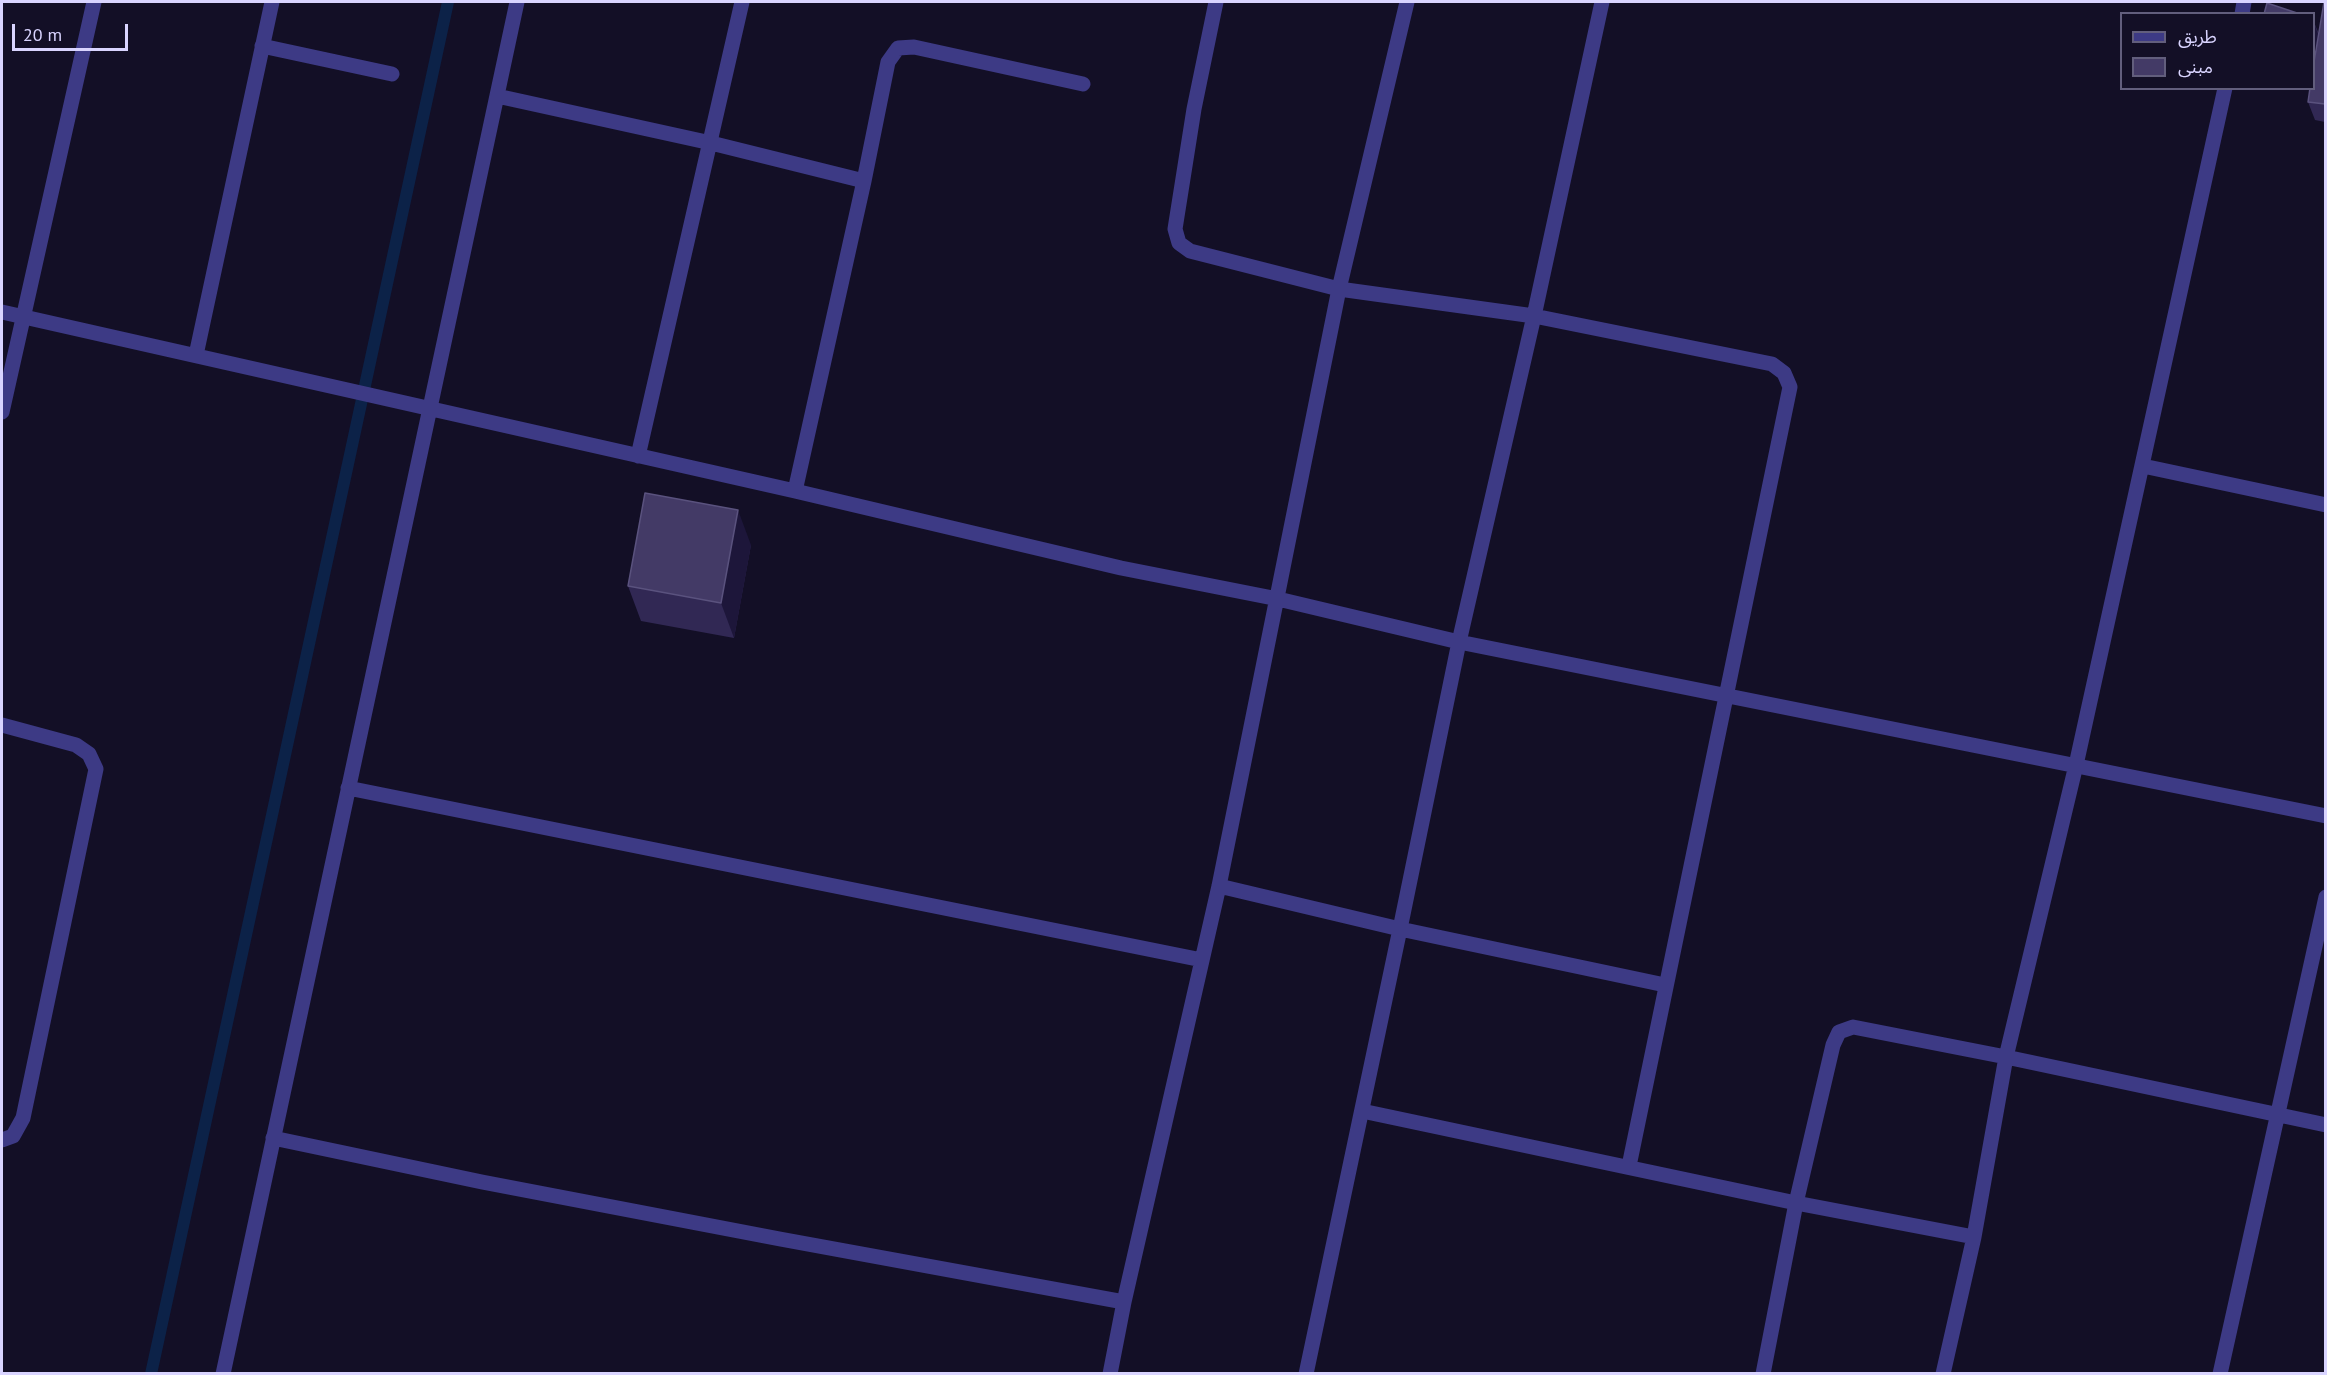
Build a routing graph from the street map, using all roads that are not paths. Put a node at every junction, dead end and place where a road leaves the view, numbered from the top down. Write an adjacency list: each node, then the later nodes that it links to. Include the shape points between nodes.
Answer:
1 (94, 2): 18 (street)
2 (272, 2): 8 (street)
3 (517, 2): 12 (street)
4 (742, 2): 13 (street)
5 (1216, 2): 15 (street, via 1175,229 1179,243 1190,251)
6 (1407, 2): 15 (street)
7 (1602, 2): 17 (street)
8 (262, 46): 9 (street); 19 (street)
9 (392, 74)
10 (1083, 84): 14 (street, via 914,47 898,48 888,62)
11 (2225, 90): 23 (street)
12 (497, 96): 13 (street); 20 (street)
13 (711, 143): 14 (street); 22 (street)
14 (864, 181): 24 (street)
15 (1339, 289): 17 (street); 26 (street)
16 (2, 312): 18 (street)
17 (1534, 316): 27 (street); 28 (street, via 1773,364 1784,373 1790,387)
18 (23, 317): 19 (street); 21 (street)
19 (196, 355): 20 (street)
20 (429, 408): 22 (street); 31 (street)
21 (2, 412)
22 (638, 456): 24 (street)
23 (2143, 466): 25 (street); 30 (street)
24 (795, 491): 26 (street, via 1121,568)
25 (2325, 505)
26 (1278, 599): 27 (street); 33 (street)
27 (1459, 642): 28 (street); 35 (street)
28 (1726, 696): 30 (street); 37 (street)
29 (2, 725): 43 (street, via 76,745 89,754 96,769 23,1118 13,1136)
30 (2076, 765): 32 (street); 38 (street)
31 (348, 788): 36 (street); 42 (street)
32 (2325, 816)
33 (1219, 886): 35 (street); 36 (street)
34 (2325, 897): 40 (street)
35 (1400, 929): 37 (street); 39 (street)
36 (1202, 960): 47 (street)
37 (1665, 985): 44 (street)
38 (2006, 1057): 40 (street); 45 (street, via 1853,1027 1839,1032); 46 (street)
39 (1362, 1111): 44 (street); 50 (street)
40 (2277, 1114): 41 (street); 53 (street)
41 (2325, 1125)
42 (273, 1138): 47 (street, via 482,1182); 48 (street)
43 (2, 1140)
44 (1629, 1166): 45 (street)
45 (1796, 1203): 46 (street); 51 (street)
46 (1974, 1237): 52 (street)
47 (1124, 1302): 49 (street)
48 (223, 1374)
49 (1110, 1374)
50 (1306, 1374)
51 (1763, 1374)
52 (1943, 1374)
53 (2220, 1374)

